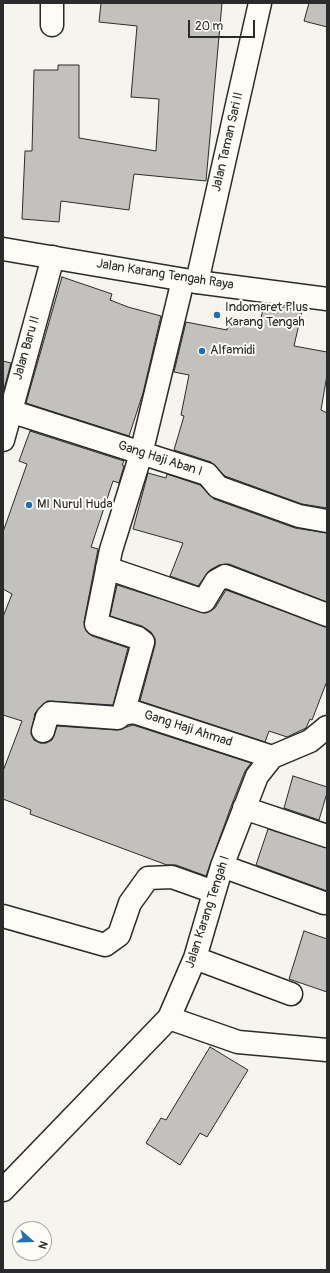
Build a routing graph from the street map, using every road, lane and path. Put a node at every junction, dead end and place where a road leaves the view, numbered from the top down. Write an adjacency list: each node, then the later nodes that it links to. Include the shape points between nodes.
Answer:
1 (52, 3): 3 (street)
2 (260, 3): 6 (street, Jalan Taman Sari II)
3 (52, 25)
4 (3, 249): 5 (street, Jalan Karang Tengah Raya)
5 (53, 257): 6 (street, Jalan Karang Tengah Raya); 8 (street, Jalan Baru II)
6 (190, 281): 7 (street, Jalan Karang Tengah Raya); 10 (street, Jalan Taman Sari II)
7 (327, 299)
8 (10, 411): 9 (street, Jalan Baru II); 10 (street, Gang Haji Aban I)
9 (3, 440)
10 (140, 454): 11 (street, Gang Haji Aban I, via 207,474 218,487 233,493 299,516); 12 (street, Jalan Taman Sari II)
11 (327, 521)
12 (107, 568): 13 (street, via 204,601 216,581 224,576); 14 (street, Jalan Taman Sari II, via 96,624 143,642)
13 (327, 615)
14 (123, 714): 16 (street, Gang Haji Ahmad, via 118,718 51,713); 17 (street, Gang Haji Ahmad, via 134,712)
15 (327, 727): 17 (street, Jalan Karang Tengah I, via 310,741)
16 (43, 730)
17 (272, 757): 18 (street, Jalan Karang Tengah I, via 257,776)
18 (244, 808): 19 (street); 20 (street, Jalan Karang Tengah I)
19 (327, 836)
20 (222, 866): 21 (street, Jalan Karang Tengah I); 22 (street)
21 (214, 892): 23 (street, via 172,877 148,878 130,903 119,935 106,944); 24 (street, Jalan Karang Tengah I)
22 (324, 903)
23 (3, 916)
24 (195, 958): 25 (street); 26 (street, Jalan Karang Tengah I)
25 (291, 994)
26 (169, 1018): 27 (street, via 238,1042); 28 (street, Jalan Karang Tengah I)
27 (327, 1050)
28 (3, 1190)

